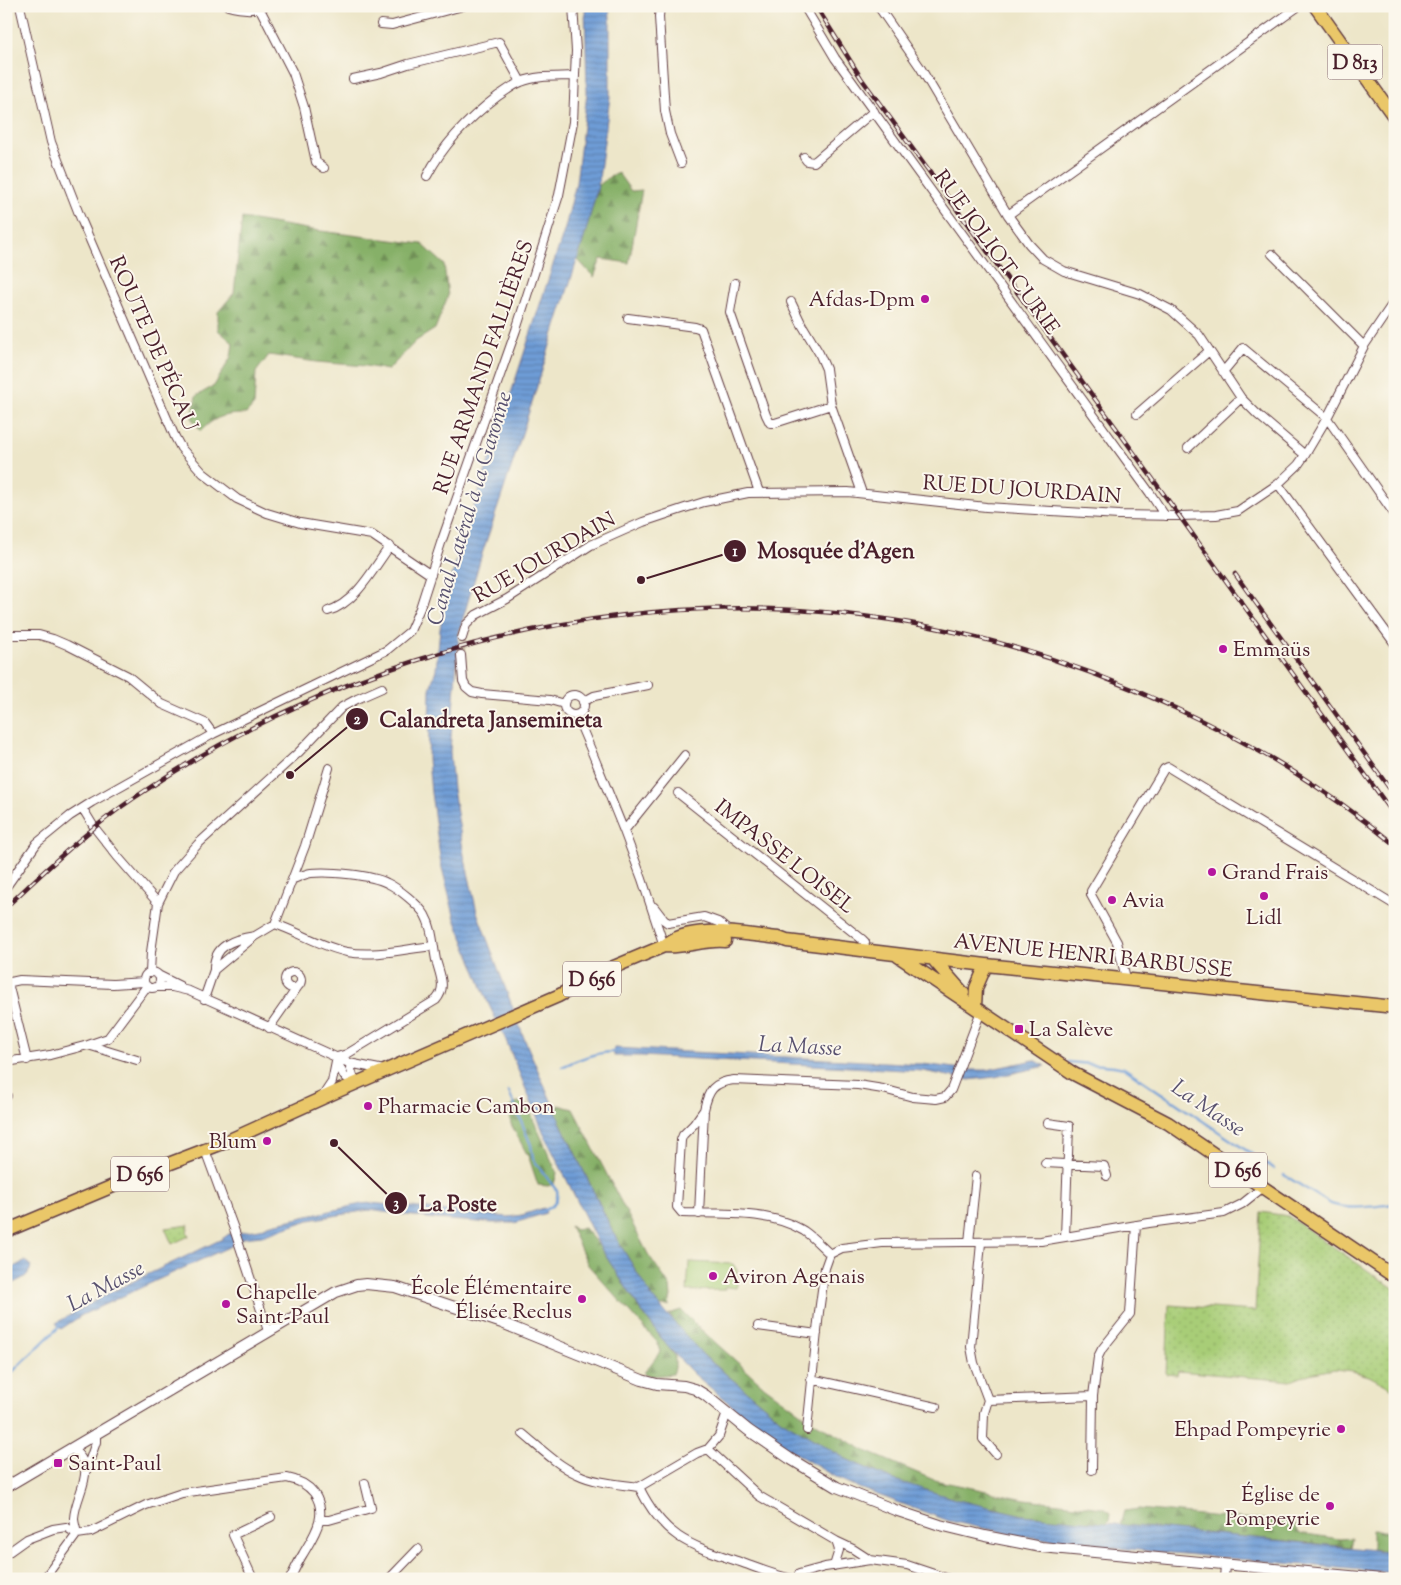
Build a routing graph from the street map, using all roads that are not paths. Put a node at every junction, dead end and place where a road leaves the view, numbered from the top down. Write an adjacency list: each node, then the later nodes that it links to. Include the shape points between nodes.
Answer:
1 (20, 6): 43 (street, ROUTE DE PÉCAU, via 51,142 181,448 212,481 267,513 300,523 369,534)
2 (228, 6): 10 (street)
3 (463, 6): 12 (street)
4 (573, 6): 14 (street, RUE ARMAND FALLIÈRES)
5 (804, 6): 17 (street, RUE JOLIOT CURIE, via 835,58)
6 (878, 6): 23 (street, via 920,67)
7 (1299, 6): 23 (street)
8 (262, 7): 10 (street); 21 (street, via 293,74 316,162)
9 (660, 7): 20 (street, via 665,111)
10 (244, 8)
11 (1317, 8): 18 (main road, D 813)
12 (436, 9): 13 (street, via 392,25)
13 (381, 24)
14 (575, 76): 16 (street, via 538,77); 44 (street, RUE ARMAND FALLIÈRES, via 571,135 558,195 516,330)
15 (353, 79): 16 (street, via 499,42)
16 (520, 82): 22 (street, via 459,129 436,157)
17 (874, 111): 19 (street, via 814,162); 42 (street, RUE JOLIOT CURIE)
18 (1395, 118)
19 (804, 157)
20 (681, 163)
21 (324, 168)
22 (427, 176)
23 (1008, 215): 30 (street, via 1043,259 1064,271 1160,303 1186,323)
24 (1272, 254): 29 (street)
25 (735, 283): 33 (street, via 730,312 770,423)
26 (1395, 300): 29 (street, RUE DU JOURDAIN)
27 (791, 302): 33 (street, via 826,369)
28 (628, 318): 39 (street, via 701,329)
29 (1364, 346): 35 (street, RUE DU JOURDAIN)
30 (1209, 351): 31 (street); 34 (street)
31 (1224, 372): 32 (street); 35 (street, via 1243,348)
32 (1242, 398): 36 (street); 37 (street)
33 (831, 405): 40 (street)
34 (1137, 414)
35 (1327, 418): 37 (street, RUE DU JOURDAIN); 41 (street)
36 (1188, 448)
37 (1305, 455): 38 (street, RUE DU JOURDAIN)
38 (1278, 484): 42 (street, RUE DU JOURDAIN, via 1238,511); 48 (street)
39 (759, 492): 40 (street, RUE JOURDAIN); 47 (street, RUE JOURDAIN, via 704,502 642,522 591,545 476,615 466,625)
40 (862, 493): 42 (street, RUE DU JOURDAIN, via 986,507)
41 (1394, 513)
42 (1165, 516)
43 (390, 546): 44 (street, ROUTE DE PÉCAU); 45 (street, via 356,592)
44 (431, 575): 55 (street, RUE ARMAND FALLIÈRES, via 410,630 395,645)
45 (328, 611)
46 (6, 635): 55 (street, via 39,635 67,645 128,676 162,704 205,723)
47 (462, 638)
48 (1395, 644)
49 (462, 655): 53 (street, via 463,681 472,692)
50 (648, 685): 52 (street, via 594,696)
51 (382, 688): 63 (street, via 342,707 299,752 198,844 174,871)
52 (584, 702): 53 (street, via 575,695 568,696); 54 (street, via 583,710)
53 (564, 704): 54 (street, via 568,714)
54 (576, 715): 60 (street)
55 (213, 734): 59 (street, RUE ARMAND FALLIÈRES)
56 (685, 755): 60 (street)
57 (328, 768): 61 (street)
58 (678, 793): 74 (street, IMPASSE LOISEL, via 863,940)
59 (83, 809): 62 (street, RUE ARMAND FALLIÈRES, via 41,839); 63 (street)
60 (624, 831): 64 (street)
61 (293, 879): 66 (street); 72 (street, via 320,872 387,882 424,913)
62 (6, 887)
63 (158, 903): 79 (street, via 151,952)
64 (650, 903): 68 (street, via 668,923 704,916); 73 (street)
65 (1395, 905): 81 (street, via 1168,767 1091,891 1117,942)
66 (275, 924): 69 (street); 72 (street, via 345,952 375,953)
67 (728, 934): 68 (main road, AVENUE HENRI BARBUSSE / D 656); 70 (main road); 73 (main road, AVENUE HENRI BARBUSSE / D 656, via 701,932 679,937)
68 (742, 935): 71 (main road, AVENUE HENRI BARBUSSE / D 656)
69 (254, 936): 78 (street); 78 (street, via 223,946)
70 (714, 940): 71 (main road, AVENUE HENRI BARBUSSE / D 656, via 778,944); 73 (main road, AVENUE HENRI BARBUSSE / D 656, via 677,947)
71 (788, 941): 74 (main road, AVENUE HENRI BARBUSSE / D 656)
72 (433, 946): 93 (street, via 442,993 436,1000)
73 (664, 946): 98 (main road, AVENUE HENRI BARBUSSE / D 656)
74 (864, 950): 75 (main road, AVENUE HENRI BARBUSSE / D 656)
75 (893, 953): 76 (main road, AVENUE HENRI BARBUSSE / D 656); 80 (main road, D 656)
76 (930, 958): 77 (main road, AVENUE HENRI BARBUSSE / D 656); 80 (main road); 87 (main road, D 656)
77 (986, 964): 81 (main road, AVENUE HENRI BARBUSSE); 87 (main road, via 976,988)
78 (214, 970): 86 (street)
79 (154, 974): 83 (street, via 145,977); 83 (street, via 160,982); 85 (street)
80 (931, 978): 87 (main road, D 656)
81 (1126, 978): 88 (main road, AVENUE HENRI BARBUSSE)
82 (7, 983): 83 (street, via 20,980); 94 (street)
83 (149, 985): 85 (street); 90 (street)
84 (299, 985): 89 (street)
85 (189, 991): 86 (street)
86 (204, 998): 89 (street)
87 (976, 1007): 101 (street, via 962,1059 951,1090 945,1097 903,1096 858,1085 726,1080 711,1090); 110 (main road, D 656, via 1074,1074 1168,1122)
88 (1392, 1007)
89 (269, 1028): 93 (street)
90 (108, 1038): 91 (street); 92 (street)
91 (88, 1045): 92 (street); 94 (street)
92 (113, 1053): 95 (street)
93 (337, 1058): 97 (street); 99 (street, via 344,1076); 100 (street, via 332,1082)
94 (27, 1060): 96 (street)
95 (137, 1060)
96 (6, 1062)
97 (349, 1063): 98 (street); 99 (street)
98 (387, 1070): 99 (main road, D 656)
99 (355, 1083): 100 (main road, D 656)
100 (320, 1099): 105 (main road, D 656)
101 (704, 1110): 103 (street); 104 (street)
102 (1048, 1123): 107 (street, via 1069,1126)
103 (690, 1128): 104 (street); 111 (street, via 680,1140 677,1207 682,1213)
104 (703, 1135): 111 (street)
105 (205, 1150): 113 (main road, D 656); 120 (street)
106 (1045, 1163): 107 (street)
107 (1067, 1164): 109 (street, via 1104,1166); 114 (street)
108 (976, 1176): 115 (street)
109 (1107, 1176)
110 (1262, 1188): 112 (street, via 1224,1213); 118 (main road, D 656)
111 (699, 1214): 117 (street, via 767,1217 784,1222 815,1239)
112 (1136, 1225): 114 (street); 123 (street, via 1130,1314 1102,1348)
113 (6, 1231)
114 (1065, 1237): 116 (street)
115 (969, 1242): 116 (street); 117 (street, via 882,1244 842,1248)
116 (981, 1243): 124 (street, via 971,1347)
117 (830, 1254): 121 (street, via 825,1268)
118 (1395, 1277)
119 (758, 1326): 121 (street)
120 (268, 1331): 126 (street, via 336,1292 357,1285 385,1285 495,1320 642,1380 695,1389); 128 (street)
121 (817, 1334): 122 (street)
122 (811, 1379): 125 (street); 127 (street)
123 (1093, 1396): 124 (street); 133 (street)
124 (988, 1400): 132 (street, via 982,1439)
125 (936, 1407)
126 (727, 1413): 131 (street, via 719,1436); 145 (street, via 789,1458 837,1487 940,1525 1041,1547)
127 (807, 1430)
128 (96, 1433): 130 (street); 134 (street)
129 (523, 1434): 137 (street, via 579,1475)
130 (71, 1448): 134 (street, via 84,1459); 136 (street)
131 (708, 1449): 137 (street); 141 (street, via 759,1496)
132 (996, 1454)
133 (1092, 1470)
134 (86, 1473): 140 (street, via 74,1517)
135 (366, 1483): 139 (street, via 371,1508)
136 (6, 1487)
137 (639, 1487): 151 (street, via 657,1518 687,1542)
138 (271, 1518): 148 (street, via 233,1535)
139 (320, 1520): 140 (street, via 318,1502 307,1486 295,1480 276,1479 182,1493 146,1505 97,1531); 149 (street, via 315,1536)
140 (77, 1534): 143 (street, via 66,1527 54,1529 27,1539); 147 (street)
141 (836, 1541): 144 (street); 146 (street, via 839,1550)
142 (418, 1548): 150 (street)
143 (6, 1554)
144 (870, 1560): 146 (street); 153 (street, via 907,1565)
145 (1225, 1564): 154 (street); 155 (street)
146 (834, 1566): 152 (street, via 799,1574)
147 (44, 1579)
148 (253, 1579)
149 (290, 1579)
150 (389, 1579)
151 (792, 1579)
152 (797, 1579)
153 (950, 1579)
154 (1224, 1579)
155 (1382, 1579)

